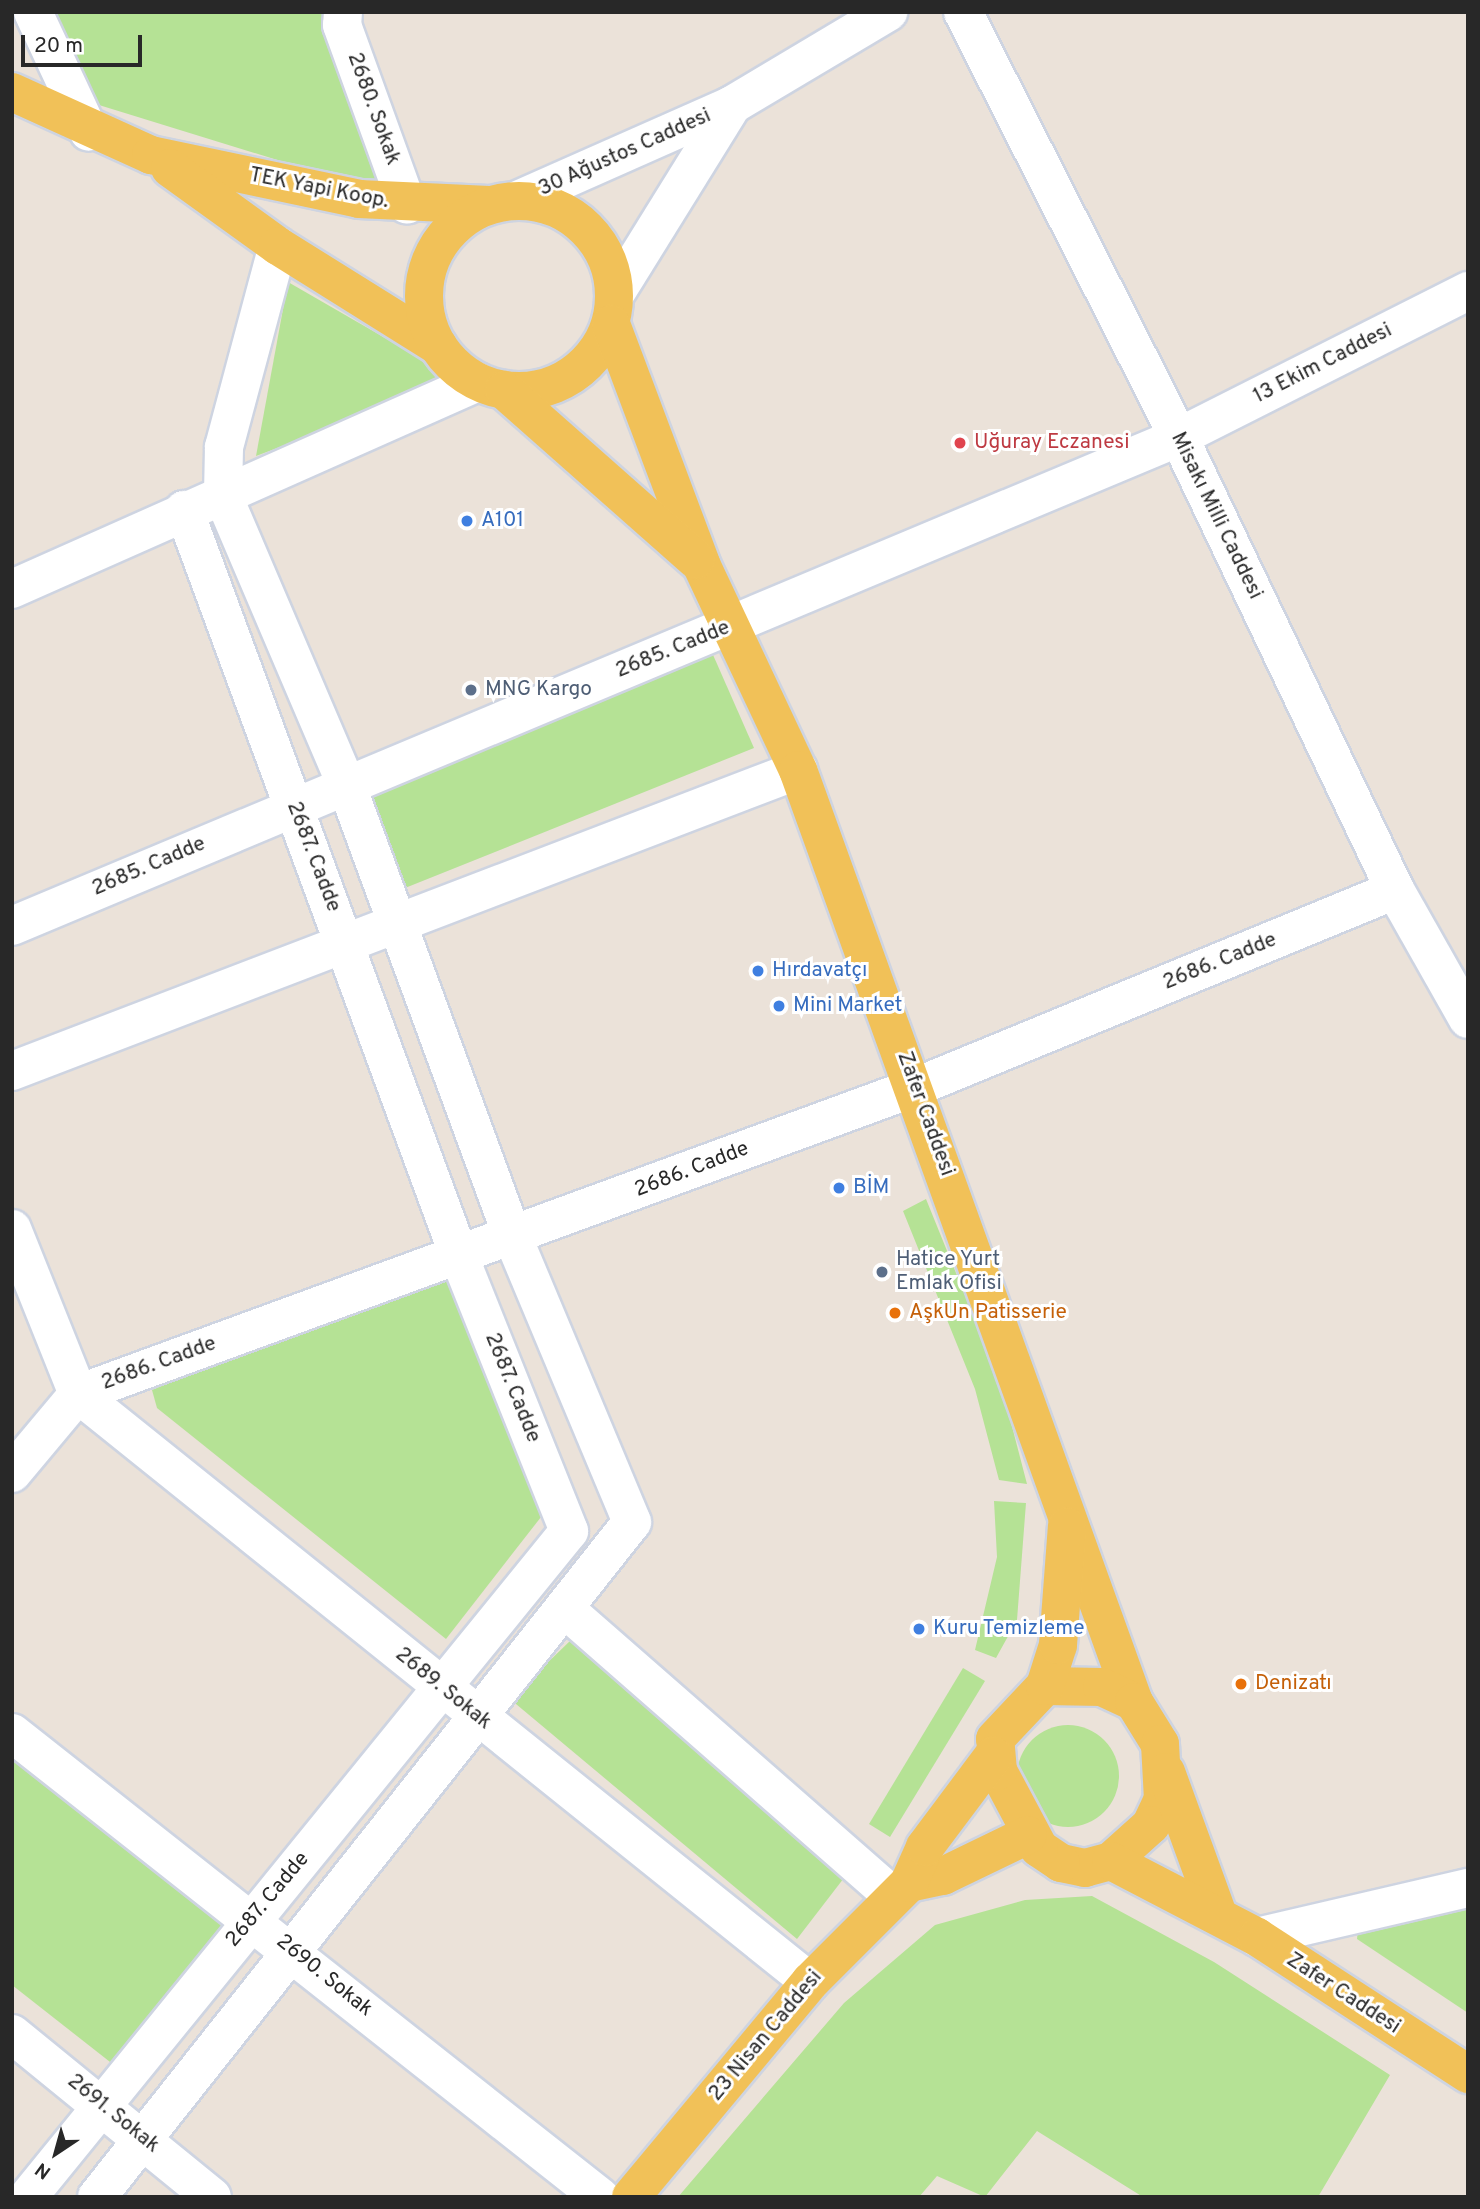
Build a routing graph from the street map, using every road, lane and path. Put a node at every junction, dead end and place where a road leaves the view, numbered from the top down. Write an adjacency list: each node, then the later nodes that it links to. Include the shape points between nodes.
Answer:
1 (33, 12): 7 (street)
2 (343, 12): 10 (street, 2680. Sokak, via 342,25)
3 (888, 12): 6 (street, 30 Ağustos Caddesi)
4 (963, 12): 16 (street, Misakı Milli Caddesi)
5 (12, 92): 7 (main road)
6 (732, 105): 9 (street, 30 Ağustos Caddesi); 13 (street, 30 Ağustos Caddesi)
7 (89, 132): 8 (main road)
8 (151, 155): 10 (main road, TEK Yapi Koop.); 11 (main road)
9 (504, 202): 10 (main road, TEK Yapi Koop.); 13 (main road, via 548,205 589,232 610,265); 14 (main road, via 456,225 429,263 426,320)
10 (407, 205)
11 (278, 246): 14 (main road); 17 (street)
12 (1468, 291): 16 (street, 13 Ekim Caddesi)
13 (613, 309): 15 (main road, via 582,369 532,391); 20 (main road, Zafer Caddesi)
14 (438, 346): 15 (main road)
15 (491, 386): 18 (street); 20 (main road)
16 (1179, 438): 22 (street, 2685. Cadde); 26 (street, Misakı Milli Caddesi)
17 (224, 447): 18 (street); 19 (street)
18 (223, 495): 19 (street); 24 (street)
19 (184, 510): 21 (street); 25 (street, 2687. Cadde)
20 (701, 564): 22 (main road, Zafer Caddesi)
21 (12, 589)
22 (732, 627): 23 (main road, Zafer Caddesi); 24 (street, 2685. Cadde)
23 (798, 770): 27 (street); 32 (main road, Zafer Caddesi)
24 (346, 784): 25 (street, 2685. Cadde); 27 (street)
25 (293, 804): 28 (street, 2685. Cadde); 29 (street, 2687. Cadde)
26 (1395, 890): 30 (street, Misakı Milli Caddesi); 32 (street, 2686. Cadde)
27 (397, 921): 29 (street); 34 (street)
28 (12, 926)
29 (345, 942): 31 (street); 35 (street, 2687. Cadde)
30 (1468, 1019)
31 (12, 1071)
32 (916, 1087): 34 (street, 2686. Cadde); 38 (main road, Zafer Caddesi)
33 (12, 1229): 36 (street)
34 (513, 1238): 35 (street, 2686. Cadde); 39 (street, via 632,1522)
35 (457, 1253): 36 (street, 2686. Cadde); 41 (street, 2687. Cadde, via 569,1531)
36 (78, 1394): 37 (street, 2686. Cadde); 41 (street, 2689. Sokak)
37 (12, 1473)
38 (1068, 1517): 40 (main road, Zafer Caddesi, via 1058,1644); 42 (main road, Zafer Caddesi)
39 (565, 1609): 43 (street); 50 (street)
40 (1045, 1686): 42 (main road, via 1101,1687); 45 (main road, via 995,1739)
41 (444, 1690): 43 (street, 2689. Sokak); 52 (street, 2687. Cadde)
42 (1134, 1702): 46 (main road, via 1160,1744)
43 (480, 1719): 54 (street); 55 (street, 2689. Sokak)
44 (12, 1734): 52 (street, 2690. Sokak)
45 (993, 1756): 47 (main road); 50 (main road, 23 Nisan Caddesi, via 925,1847)
46 (1166, 1772): 48 (main road, via 1151,1825); 51 (main road)
47 (1028, 1835): 48 (main road, via 1061,1863 1085,1868); 50 (main road, via 943,1876)
48 (1111, 1861): 51 (main road, Zafer Caddesi)
49 (1468, 1888): 53 (street)
50 (902, 1890): 55 (main road, 23 Nisan Caddesi)
51 (1218, 1915): 53 (main road, Zafer Caddesi)
52 (252, 1917): 54 (street, 2690. Sokak); 58 (street, 2687. Cadde)
53 (1257, 1937): 57 (main road, Zafer Caddesi)
54 (292, 1951): 59 (street); 63 (street, 2690. Sokak)
55 (810, 1982): 64 (main road, 23 Nisan Caddesi)
56 (12, 2034): 58 (street, 2691. Sokak)
57 (1468, 2074)
58 (102, 2105): 59 (street, 2691. Sokak); 60 (street, 2687. Cadde)
59 (144, 2138): 61 (street); 62 (street, 2691. Sokak)
60 (28, 2197)
61 (97, 2197)
62 (212, 2197)
63 (600, 2197)
64 (631, 2197)

